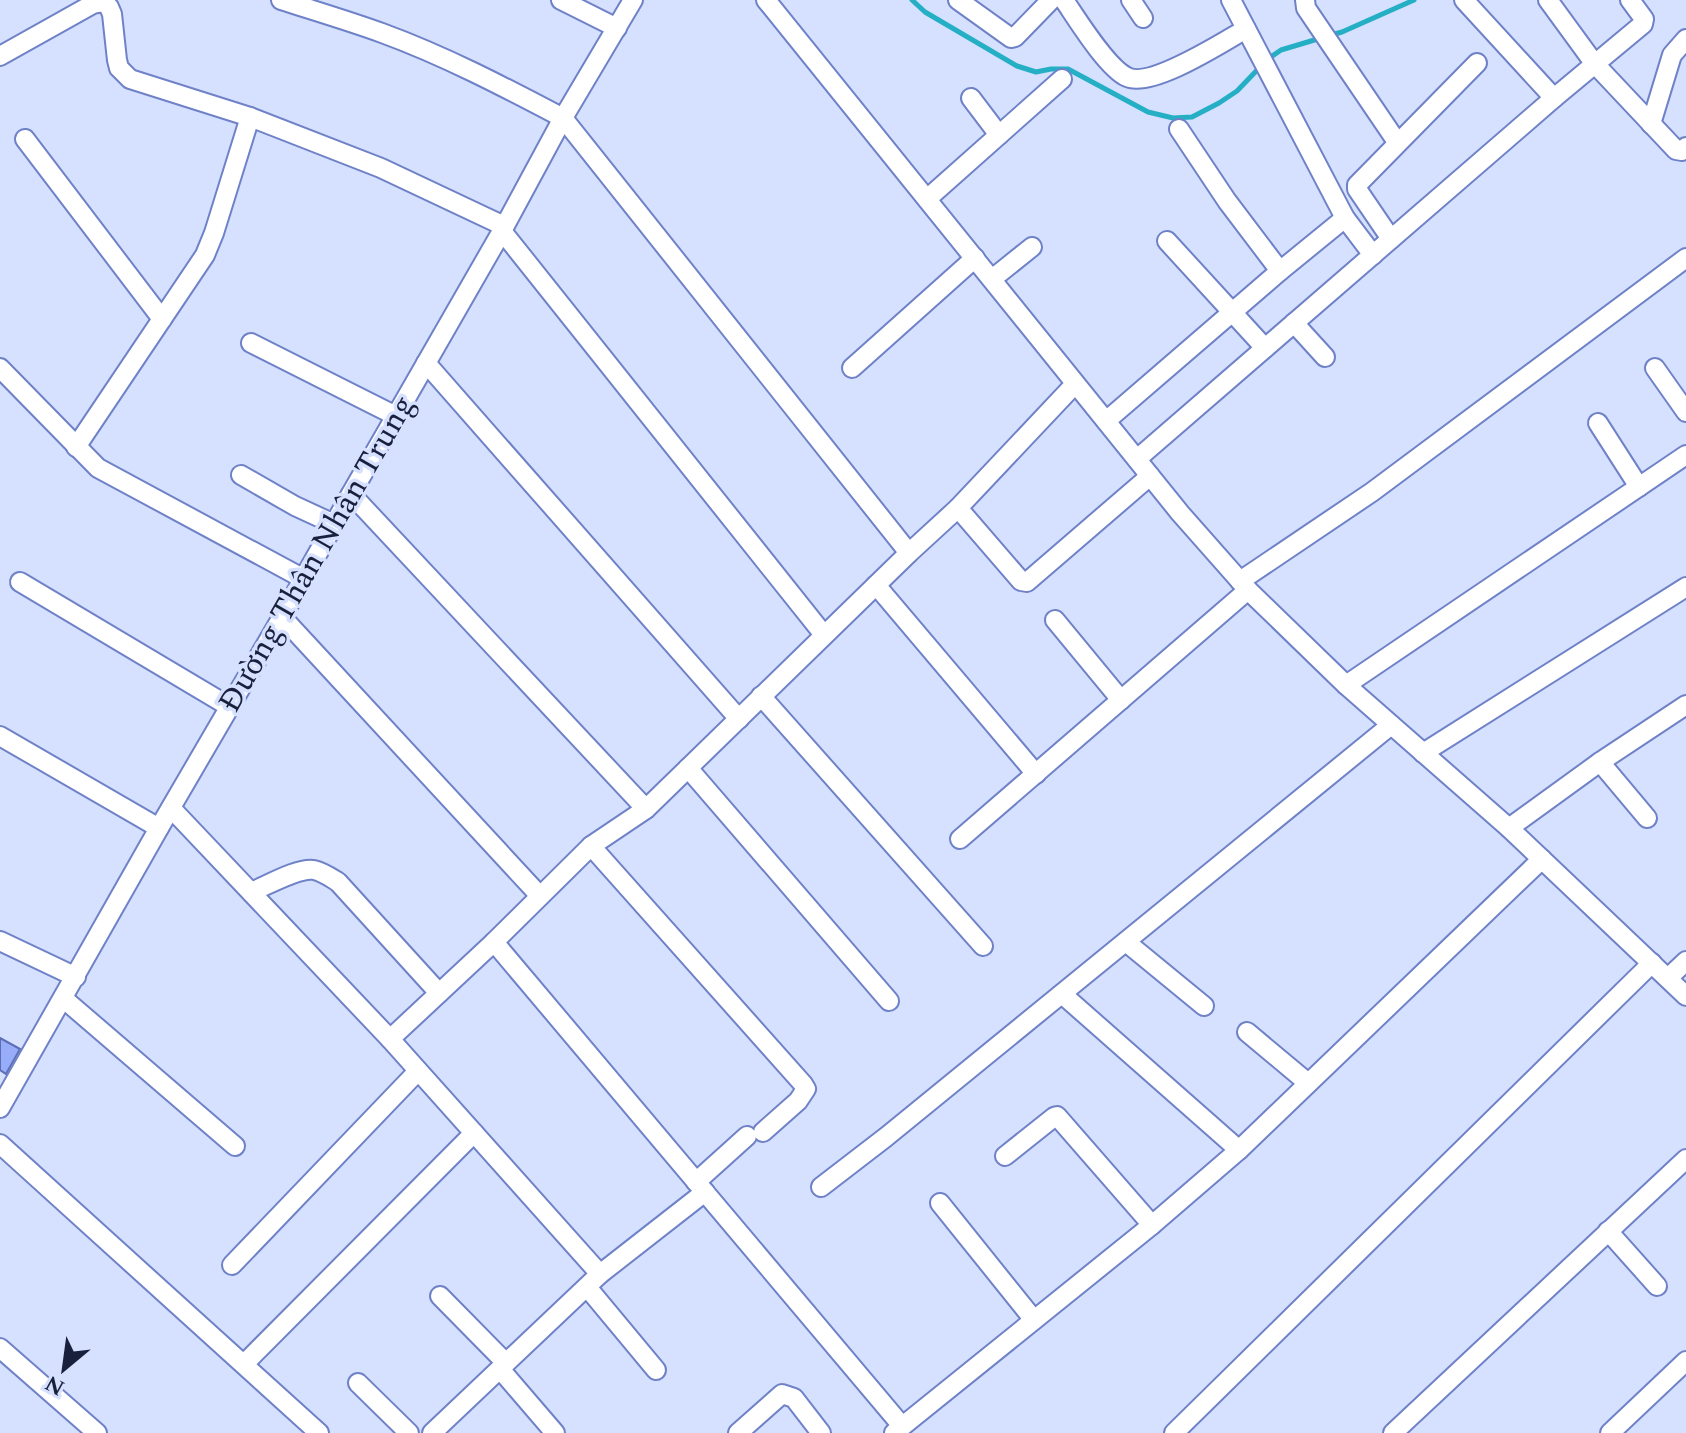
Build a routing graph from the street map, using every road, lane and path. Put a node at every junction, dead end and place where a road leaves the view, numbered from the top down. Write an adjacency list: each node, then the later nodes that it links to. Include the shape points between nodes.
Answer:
1 (281, 0): 25 (street, via 430,53)
2 (561, 0): 15 (street)
3 (633, 0): 15 (street, Đường Thân Nhân Trung)
4 (766, 0): 32 (street)
5 (958, 0): 6 (street, via 1011,38)
6 (1051, 0)
7 (1064, 0): 16 (street, via 1113,67 1128,78 1180,66)
8 (1131, 0): 14 (street)
9 (1231, 0): 16 (street)
10 (1305, 0): 30 (street)
11 (1464, 0): 23 (street)
12 (1548, 0): 20 (street)
13 (1630, 0): 20 (street, via 1643,24)
14 (1143, 18)
15 (617, 28): 25 (street, Đường Thân Nhân Trung)
16 (1246, 29): 33 (street)
17 (1686, 39): 26 (street, via 1672,55)
18 (0, 56): 24 (street, via 104,2 112,14 119,68 130,79)
19 (1477, 63): 30 (street)
20 (1594, 63): 23 (street); 26 (street)
21 (1062, 79): 28 (street)
22 (971, 98): 28 (street)
23 (1554, 98): 35 (street)
24 (250, 117): 34 (street, via 381,168); 44 (street, via 205,255)
25 (563, 118): 34 (street, Đường Thân Nhân Trung); 67 (street)
26 (1651, 124): 31 (street, via 1676,150)
27 (1179, 129): 41 (street)
28 (999, 135): 32 (street)
29 (25, 139): 44 (street)
30 (1397, 142): 35 (street, via 1357,185)
31 (1686, 147)
32 (927, 199): 39 (street)
33 (1345, 218): 38 (street); 41 (street)
34 (503, 228): 49 (street, Đường Thân Nhân Trung); 75 (street)
35 (1391, 239): 38 (street)
36 (1167, 241): 43 (street)
37 (1032, 247): 42 (street)
38 (1373, 255): 45 (street)
39 (975, 258): 42 (street); 51 (street)
40 (1686, 258): 71 (street)
41 (1280, 271): 43 (street)
42 (992, 279): 53 (street)
43 (1233, 311): 47 (street); 56 (street)
44 (162, 319): 58 (street)
45 (1294, 323): 47 (street); 48 (street)
46 (251, 343): 55 (street)
47 (1265, 348): 60 (street)
48 (1325, 357)
49 (426, 363): 55 (street, Đường Thân Nhân Trung); 81 (street)
50 (0, 368): 58 (street)
51 (852, 368)
52 (1655, 368): 54 (street)
53 (1075, 384): 56 (street); 65 (street)
54 (1686, 412)
55 (396, 416): 64 (street, Đường Thân Nhân Trung)
56 (1106, 421): 60 (street)
57 (1598, 423): 63 (street)
58 (76, 447): 68 (street, via 98,468)
59 (1686, 455): 63 (street)
60 (1137, 459): 62 (street)
61 (241, 475): 66 (street)
62 (1150, 476): 65 (street, via 1027,582); 71 (street)
63 (1639, 487): 76 (street)
64 (351, 494): 66 (street, Đường Thân Nhân Trung); 89 (street)
65 (958, 508): 67 (street)
66 (334, 524): 68 (street, Đường Thân Nhân Trung)
67 (909, 553): 70 (street)
68 (304, 579): 73 (street, Đường Thân Nhân Trung)
69 (20, 582): 80 (street)
70 (876, 585): 75 (street); 87 (street)
71 (1244, 586): 76 (street); 78 (street)
72 (1686, 587): 84 (street)
73 (282, 617): 80 (street, Đường Thân Nhân Trung); 97 (street)
74 (1055, 620): 78 (street)
75 (824, 635): 77 (street)
76 (1346, 685): 82 (street)
77 (761, 696): 81 (street); 101 (street)
78 (1121, 700): 87 (street)
79 (1686, 705): 85 (street)
80 (230, 707): 88 (street, Đường Thân Nhân Trung)
81 (739, 719): 86 (street)
82 (1391, 725): 84 (street); 100 (street)
83 (2, 742): 91 (street)
84 (1423, 753): 92 (street)
85 (1600, 762): 90 (street); 92 (street)
86 (688, 768): 89 (street); 110 (street)
87 (1036, 774): 93 (street)
88 (171, 808): 91 (street, Đường Thân Nhân Trung); 96 (street)
89 (646, 809): 94 (street)
90 (1647, 818)
91 (159, 828): 104 (street, Đường Thân Nhân Trung)
92 (1509, 828): 95 (street)
93 (960, 839)
94 (591, 846): 97 (street); 123 (street, via 806,1089)
95 (1542, 859): 103 (street); 115 (street)
96 (251, 892): 106 (street, via 305,870 325,874); 113 (street)
97 (540, 896): 99 (street)
98 (0, 941): 104 (street)
99 (494, 942): 106 (street); 123 (street)
100 (1126, 942): 107 (street); 111 (street)
101 (983, 946)
102 (1686, 961): 105 (street)
103 (1652, 963): 105 (street); 147 (street)
104 (76, 977): 109 (street, Đường Thân Nhân Trung)
105 (1668, 978): 108 (street)
106 (439, 993): 113 (street)
107 (1062, 994): 120 (street); 124 (street)
108 (1686, 996)
109 (64, 999): 116 (street, Đường Thân Nhân Trung); 119 (street)
110 (889, 1001)
111 (1204, 1006)
112 (1247, 1032): 115 (street)
113 (390, 1039): 114 (street)
114 (418, 1071): 117 (street); 128 (street)
115 (1308, 1083): 120 (street)
116 (0, 1108)
117 (474, 1133): 129 (street); 135 (street)
118 (0, 1144): 135 (street)
119 (235, 1146)
120 (1239, 1150): 126 (street)
121 (1005, 1156): 126 (street, via 1057,1116)
122 (1686, 1159): 127 (street)
123 (700, 1187): 129 (street); 139 (street)
124 (821, 1187)
125 (940, 1203): 132 (street)
126 (1152, 1225): 132 (street)
127 (1608, 1231): 130 (street); 148 (street)
128 (232, 1265)
129 (594, 1281): 136 (street); 137 (street)
130 (1657, 1286)
131 (440, 1296): 136 (street)
132 (1034, 1320): 139 (street)
133 (0, 1348): 140 (street)
134 (1686, 1361): 149 (street)
135 (244, 1364): 141 (street)
136 (503, 1366): 143 (street); 144 (street)
137 (656, 1370)
138 (358, 1383): 142 (street)
139 (898, 1430)
140 (97, 1433)
141 (319, 1433)
142 (409, 1433)
143 (432, 1433)
144 (555, 1433)
145 (738, 1433): 146 (street, via 782,1394 794,1398)
146 (821, 1433)
147 (1174, 1433)
148 (1393, 1433)
149 (1610, 1433)

